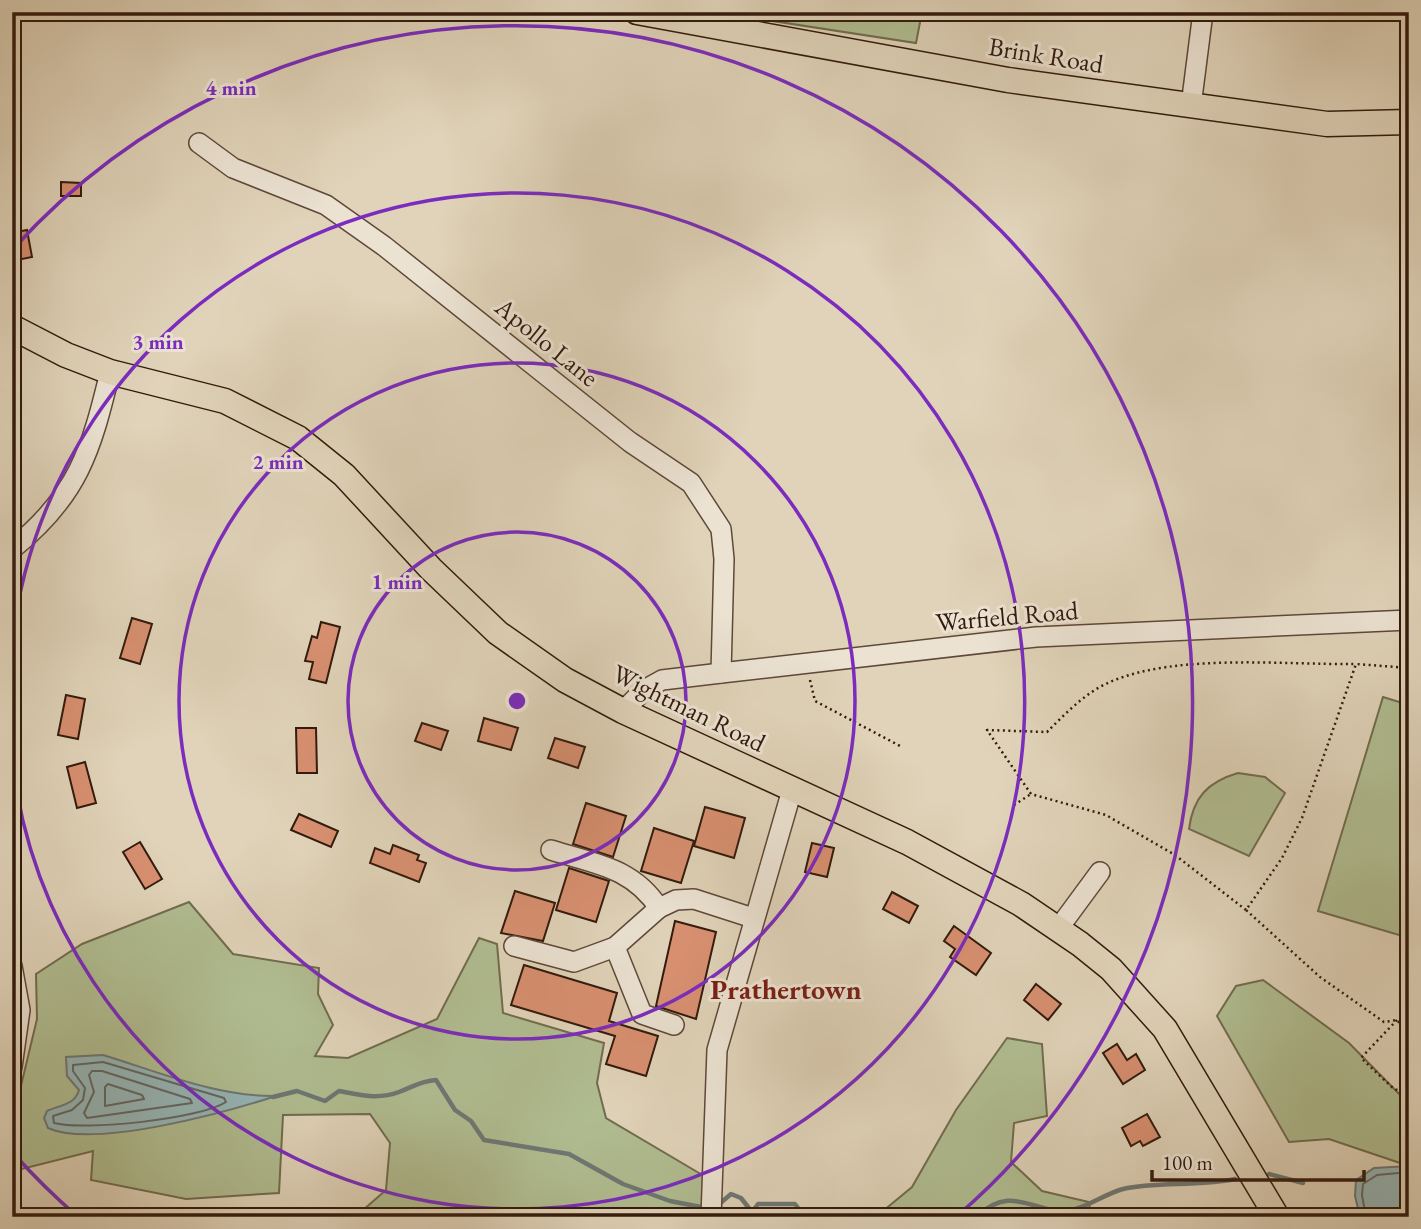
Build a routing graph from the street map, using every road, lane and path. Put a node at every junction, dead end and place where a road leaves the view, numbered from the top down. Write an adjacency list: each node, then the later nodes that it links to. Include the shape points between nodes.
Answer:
1 (637, 12): 3 (main road, Brink Road, via 1008,80)
2 (1203, 12): 3 (street)
3 (1191, 106): 4 (main road, Brink Road, via 1327,124)
4 (1409, 122)
5 (199, 143): 13 (street, Apollo Lane, via 233,168 326,205 630,442 691,482 721,529)
6 (12, 327): 7 (main road, Wightman Road)
7 (110, 372): 8 (street, via 84,465 35,531); 14 (main road, Wightman Road, via 225,401 298,438 344,475 498,633 565,680)
8 (12, 549)
9 (1409, 620): 10 (street, Warfield Road, via 1036,638)
10 (806, 663): 13 (street, Warfield Road); 15 (path, via 815,701)
11 (1356, 664): 12 (path); 17 (path, via 1165,665 1108,682 1047,732 987,730); 22 (path, via 1302,818 1282,858)
12 (1409, 667)
13 (721, 673): 14 (street, Warfield Road, via 662,680)
14 (623, 711): 16 (main road, Wightman Road)
15 (902, 747)
16 (792, 790): 23 (street); 24 (main road, Wightman Road, via 907,842)
17 (1031, 794): 18 (path); 22 (path, via 1106,815 1175,855)
18 (1014, 805)
19 (551, 850): 21 (street, via 625,873 646,888)
20 (1100, 872): 24 (street)
21 (659, 908): 23 (street, via 676,900 694,900); 26 (street)
22 (1246, 910): 28 (path, via 1320,977 1384,1022)
23 (753, 918): 33 (street, via 717,1050)
24 (1058, 929): 34 (main road, Wightman Road, via 1111,968 1165,1029)
25 (514, 946): 26 (street, via 574,962)
26 (615, 947): 29 (street, via 642,1014)
27 (12, 966): 31 (street, via 20,1010)
28 (1397, 1020): 30 (path); 32 (path, via 1361,1058 1393,1088)
29 (674, 1025)
30 (1409, 1028)
31 (12, 1067)
32 (1409, 1096)
33 (711, 1217)
34 (1277, 1217)

